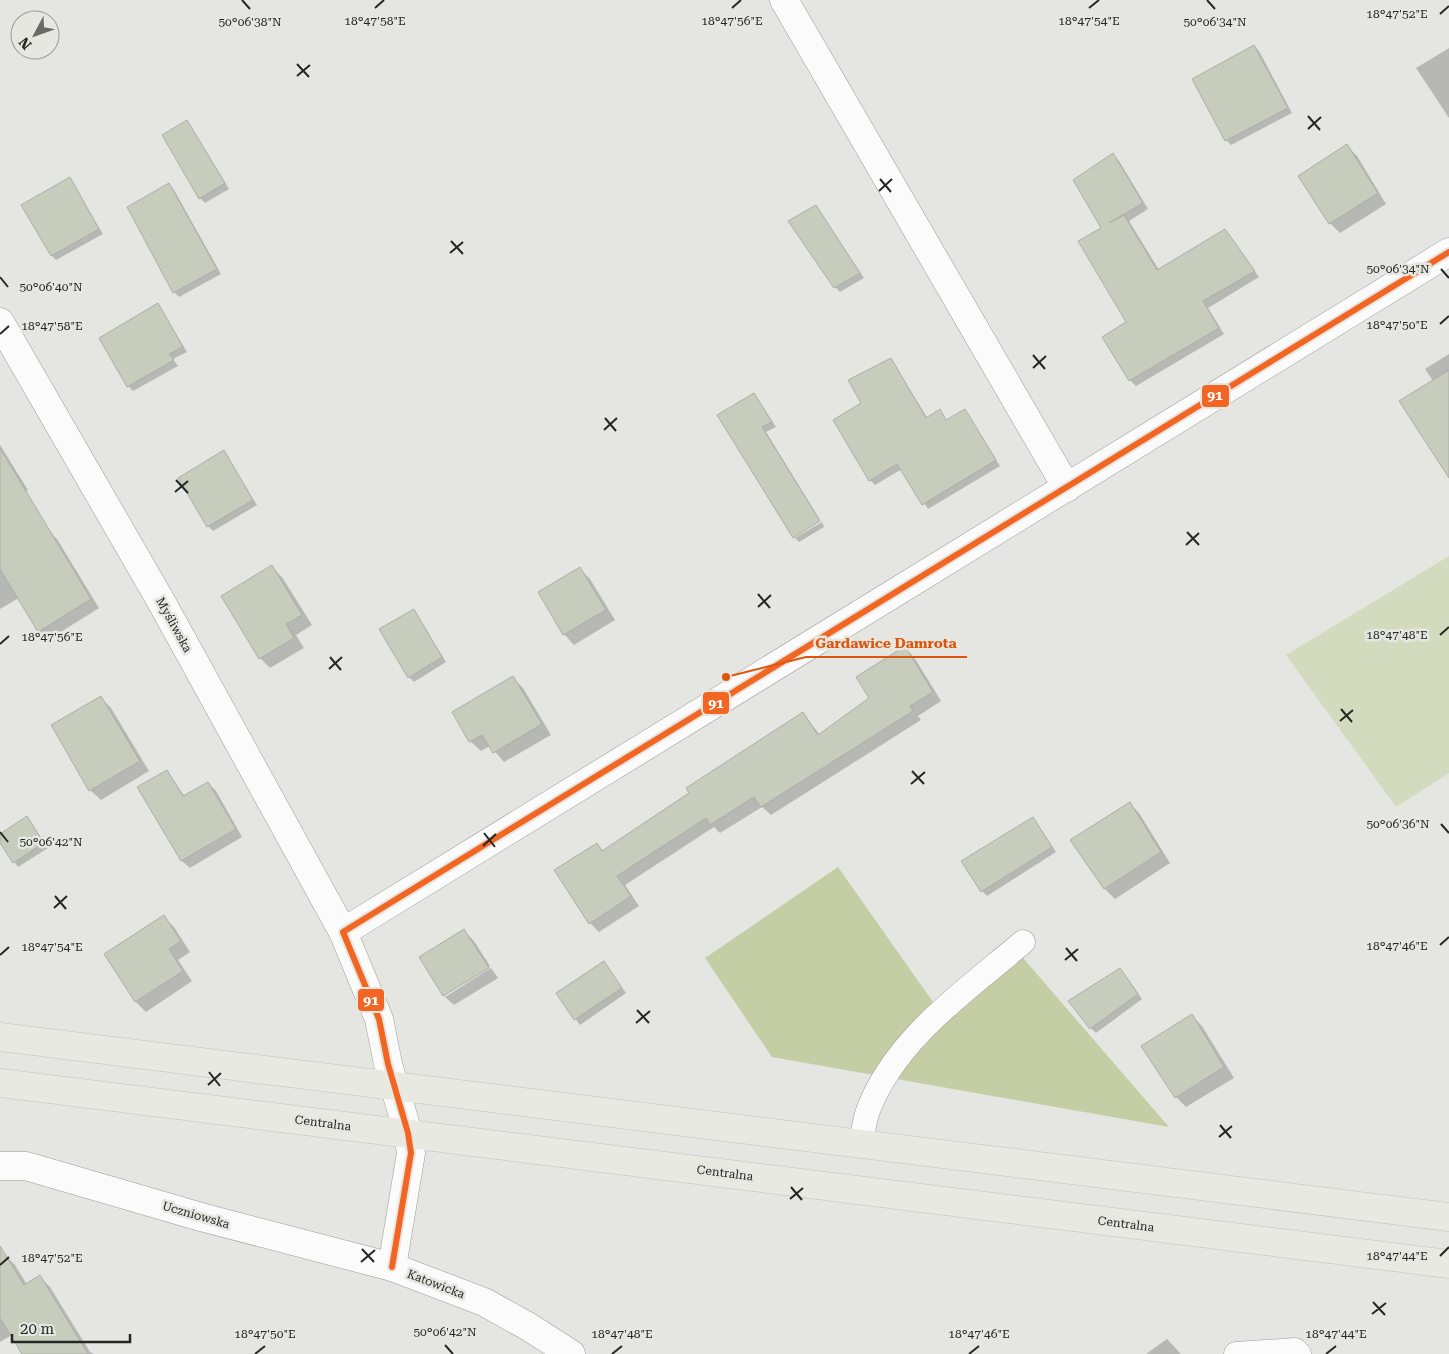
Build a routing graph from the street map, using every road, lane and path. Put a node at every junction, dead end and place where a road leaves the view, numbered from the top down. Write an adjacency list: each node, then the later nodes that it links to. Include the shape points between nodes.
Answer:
1 (784, 0): 4 (street)
2 (1449, 252): 4 (street)
3 (0, 322): 5 (street, Myśliwska, via 162,603)
4 (1067, 488): 5 (street)
5 (343, 932): 9 (street, Myśliwska, via 379,1019)
6 (1023, 942): 11 (lane, via 929,1022 894,1063 869,1108)
7 (0, 1037): 9 (main road)
8 (0, 1083): 10 (main road, Centralna)
9 (394, 1086): 10 (street, Katowicka); 11 (main road)
10 (408, 1133): 14 (main road, Centralna); 15 (street, Katowicka, via 410,1153)
11 (861, 1146): 13 (main road)
12 (0, 1166): 15 (street, Uczniowska, via 26,1166 201,1217)
13 (1449, 1218)
14 (1449, 1264)
15 (392, 1267): 16 (street, Katowicka, via 484,1302)
16 (571, 1354)
17 (1236, 1354): 18 (lane, via 1295,1350)
18 (1299, 1354)

